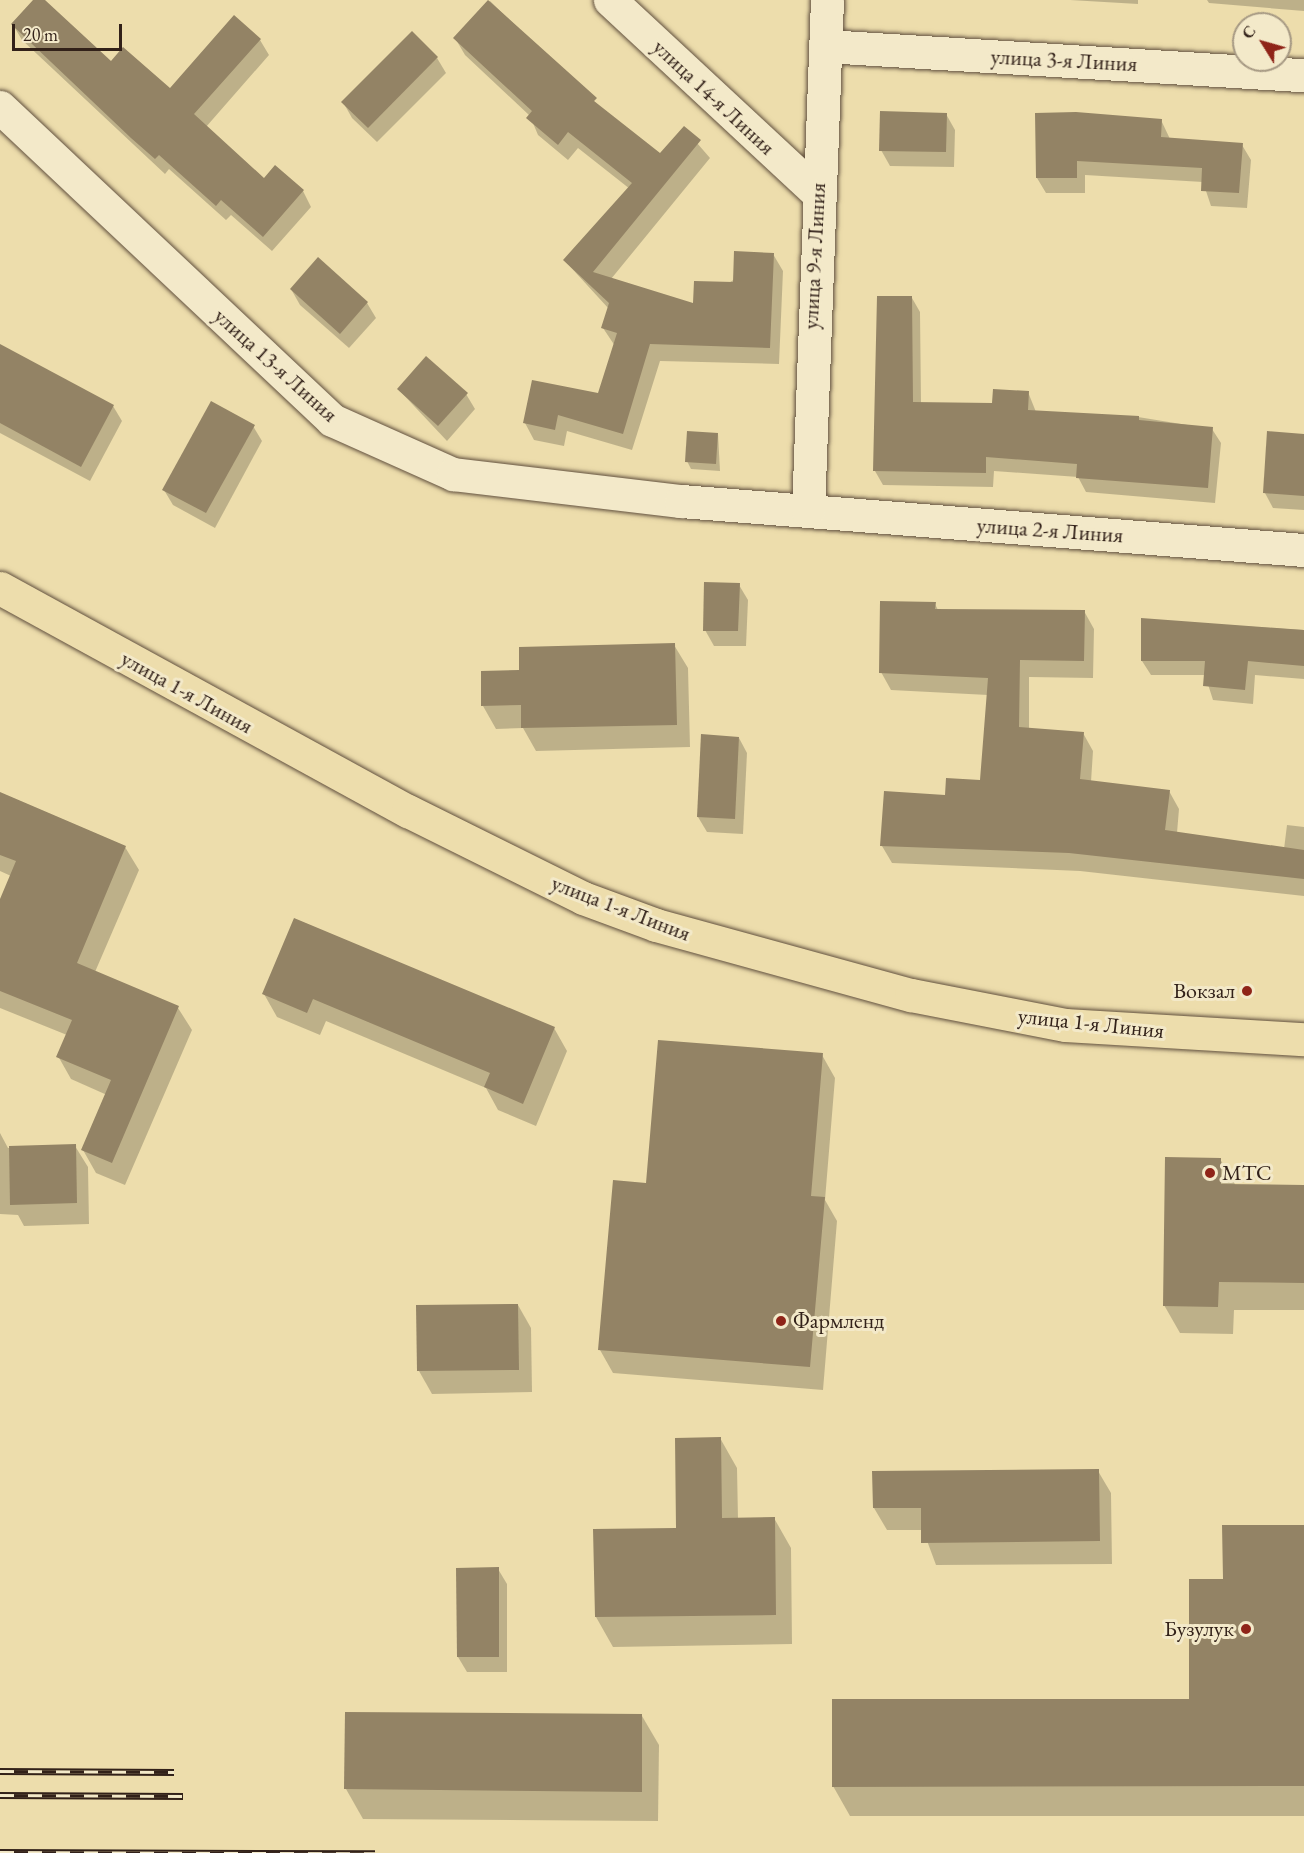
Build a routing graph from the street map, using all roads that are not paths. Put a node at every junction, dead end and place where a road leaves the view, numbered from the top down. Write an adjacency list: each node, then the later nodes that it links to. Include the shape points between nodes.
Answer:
1 (610, 0): 6 (street, улица 14-я Линия)
2 (827, 0): 3 (street, улица 9-я Линия)
3 (825, 46): 4 (street, улица 3-я Линия); 6 (street, улица 9-я Линия)
4 (1304, 75)
5 (0, 107): 7 (street, улица 13-я Линия, via 332,420 453,474)
6 (818, 193): 7 (street, улица 9-я Линия)
7 (802, 511): 8 (street, улица 2-я Линия)
8 (1304, 550)
9 (0, 588): 10 (main road, улица 1-я Линия, via 408,811 583,898 656,925 910,995 1065,1025)
10 (1304, 1039)

